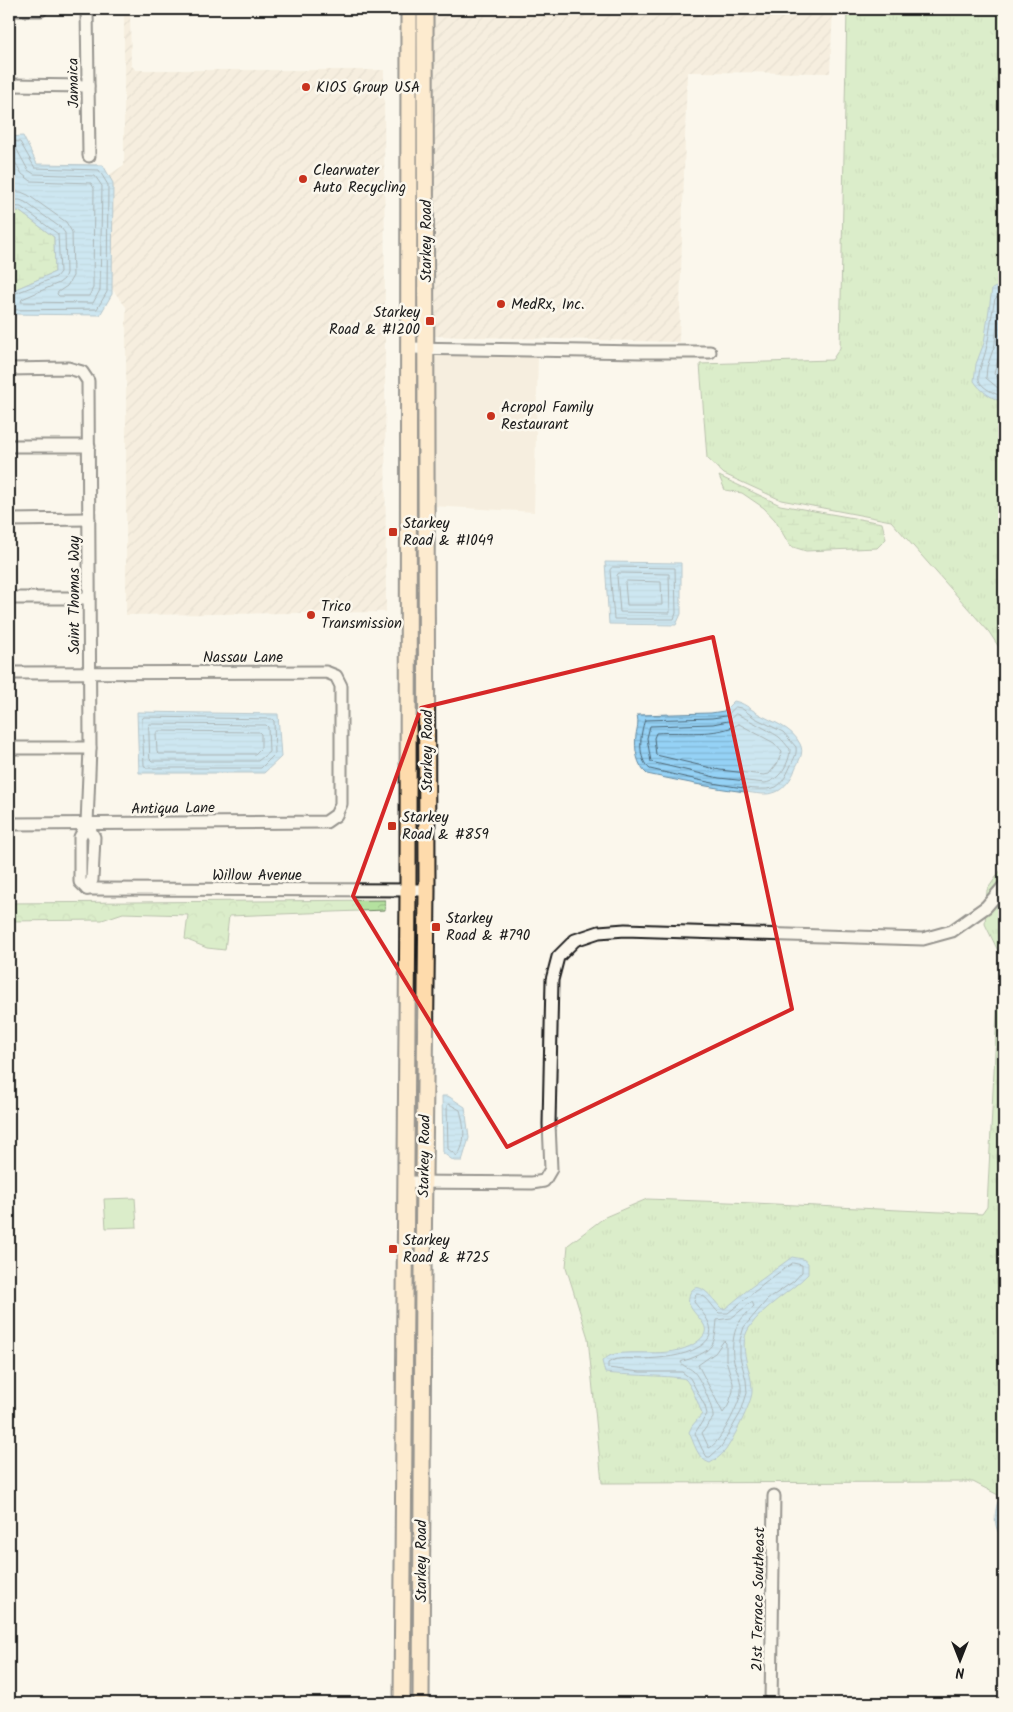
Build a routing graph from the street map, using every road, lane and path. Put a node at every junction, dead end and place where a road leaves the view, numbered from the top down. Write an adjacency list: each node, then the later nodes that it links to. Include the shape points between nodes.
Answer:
1 (87, 9): 7 (street, Jamaica)
2 (409, 9): 9 (main road, Starkey Road)
3 (425, 9): 10 (main road, Starkey Road)
4 (9, 10): 5 (street)
5 (41, 10)
6 (9, 85): 7 (street)
7 (88, 86): 8 (street, Jamaica)
8 (89, 156)
9 (408, 348): 10 (street); 28 (main road, Starkey Road)
10 (427, 348): 11 (street); 29 (main road, Starkey Road)
11 (710, 352)
12 (9, 369): 14 (street, Saint Thomas Way, via 68,368 82,372 88,381)
13 (9, 446): 14 (street)
14 (89, 446): 15 (street, Saint Thomas Way)
15 (89, 519): 16 (street); 18 (street, Saint Thomas Way)
16 (9, 520)
17 (9, 598): 18 (street)
18 (89, 598): 20 (street, Saint Thomas Way)
19 (9, 673): 20 (street, Nassau Lane)
20 (90, 673): 22 (street, Saint Thomas Way); 23 (street, Nassau Lane, via 326,672 336,676 341,686 341,804)
21 (9, 748): 22 (street)
22 (90, 748): 25 (street, Saint Thomas Way)
23 (336, 815): 25 (street, Antiqua Lane, via 326,822)
24 (9, 824): 25 (street, Antiqua Lane)
25 (87, 824): 27 (street, Saint Thomas Way, via 94,837 92,880)
26 (1004, 886): 31 (street, via 986,907 952,932 923,940 625,930 599,932 576,940 558,957 552,980 551,1169 544,1181)
27 (87, 889): 28 (street, Willow Avenue)
28 (408, 890): 29 (street, Willow Avenue); 30 (main road, Starkey Road)
29 (428, 890): 31 (main road, Starkey Road)
30 (406, 1182): 31 (street); 33 (main road, Starkey Road)
31 (424, 1182): 34 (main road, Starkey Road)
32 (774, 1496): 35 (street, 21st Terrace Southeast)
33 (402, 1703)
34 (421, 1703)
35 (771, 1703)

